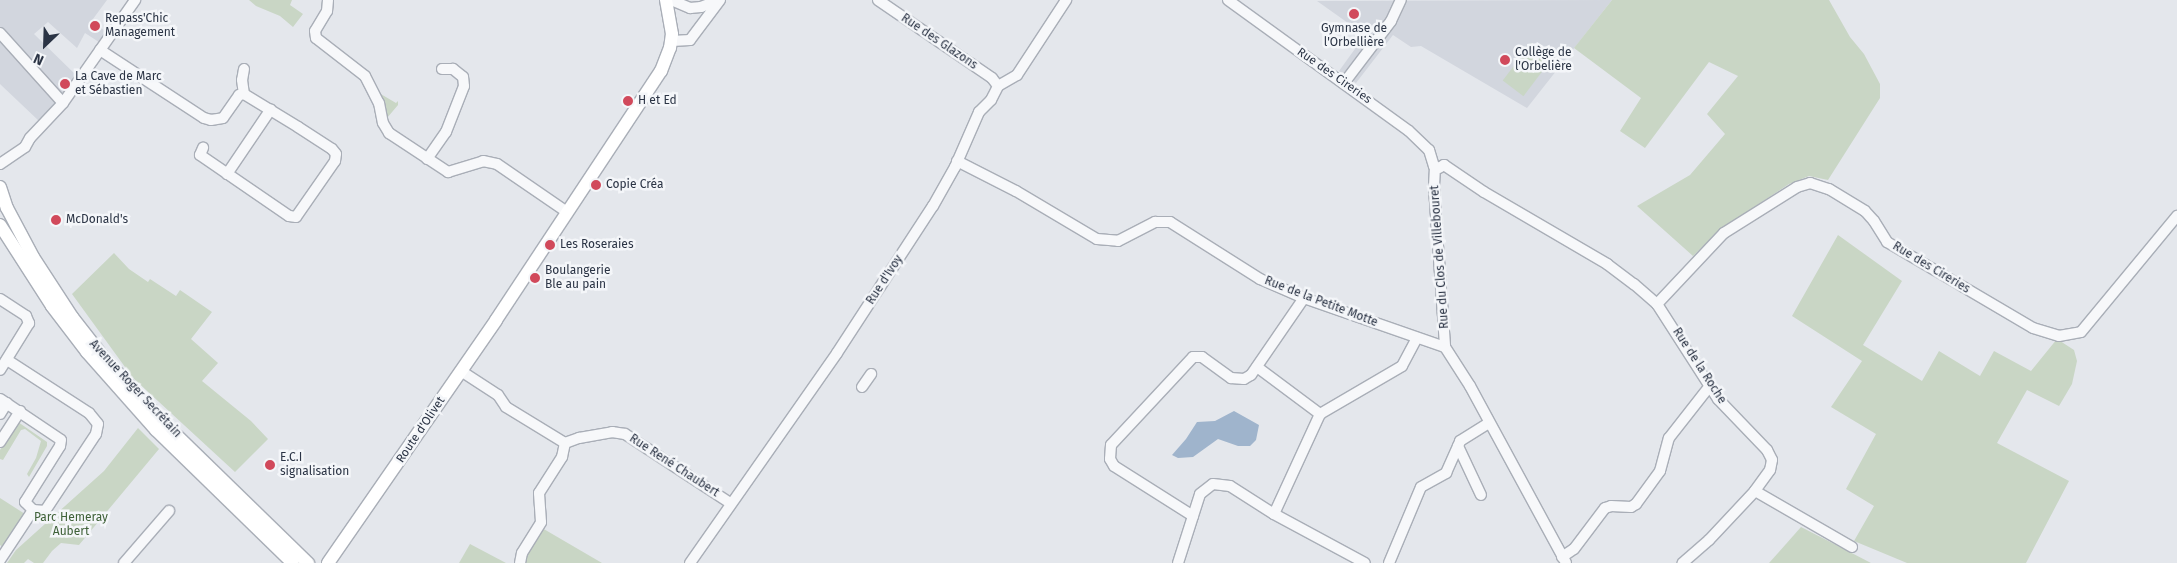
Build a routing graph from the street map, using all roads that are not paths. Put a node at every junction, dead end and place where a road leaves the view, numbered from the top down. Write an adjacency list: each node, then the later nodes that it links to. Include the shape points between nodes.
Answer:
1 (135, 0): 12 (street)
2 (666, 0): 11 (main road)
3 (671, 0): 4 (street, via 690,8)
4 (719, 0): 11 (street, via 690,40)
5 (878, 0): 16 (street, Rue des Glazons, via 992,78)
6 (1066, 0): 16 (street, Rue d'Ivoy, via 1017,75)
7 (1228, 0): 15 (street, Rue des Cireries)
8 (1401, 0): 15 (street, via 1391,20)
9 (328, 5): 21 (street, via 315,31 316,38 363,74 379,103 385,128)
10 (0, 34): 18 (street)
11 (672, 41): 28 (main road, Route d'Olivet, via 662,71)
12 (100, 50): 17 (street, via 211,120 223,118 239,95); 18 (street)
13 (244, 69): 17 (street)
14 (442, 69): 21 (street, via 454,69 463,77 464,86 446,132)
15 (1344, 83): 23 (street, Rue des Cireries, via 1409,131)
16 (998, 86): 22 (street, Rue d'Ivoy, via 991,100 979,112)
17 (244, 94): 19 (street)
18 (63, 102): 24 (street, via 25,147)
19 (271, 109): 25 (street); 25 (street, via 336,154 335,161 300,214 289,216)
20 (203, 148): 25 (street, via 200,155)
21 (427, 159): 28 (street, via 448,172 483,162 497,164)
22 (958, 161): 33 (street, Rue de la Petite Motte, via 1104,241 1127,238 1156,222 1175,224 1248,272); 55 (street, Rue d'Ivoy, via 933,206 867,307)
23 (1438, 163): 31 (street, Rue des Cireries); 37 (street, Rue du Clos de Villebouret, via 1434,188)
24 (0, 164)
25 (227, 174)
26 (0, 187): 32 (main road, Avenue Roger Secrétain, via 28,249)
27 (0, 207): 32 (main road, via 29,261)
28 (566, 212): 41 (main road, Route d'Olivet)
29 (2177, 216): 35 (street, Rue des Cireries, via 2081,332 2059,336 2033,328 1887,242 1864,212 1829,189 1810,183 1724,233)
30 (0, 226): 61 (main road, Avenue Roger Secrétain, via 52,306 87,352 156,430)
31 (1607, 264): 35 (street, Rue de la Roche)
32 (53, 290): 61 (main road, Avenue Roger Secrétain, via 104,358)
33 (1304, 298): 36 (street, Rue de la Petite Motte); 39 (street)
34 (0, 299): 38 (street, via 28,320 27,329)
35 (1657, 304): 43 (street, Rue de la Roche)
36 (1418, 338): 37 (street, Rue de la Petite Motte); 48 (street, via 1402,366)
37 (1445, 347): 49 (street)
38 (7, 360): 40 (street); 56 (street, via 89,413 98,424 96,434 50,505 44,510)
39 (1257, 367): 48 (street); 59 (street, via 1244,379 1238,380 1202,357 1193,356 1121,432 1109,450 1114,466)
40 (0, 370)
41 (461, 370): 51 (street, via 498,396 506,407); 67 (main road, Route d'Olivet)
42 (871, 374): 44 (street)
43 (1709, 386): 53 (street, Rue de la Roche, via 1767,450 1772,460 1770,470); 63 (street, via 1669,438 1660,471 1636,504 1604,508)
44 (862, 387)
45 (3, 401): 46 (street); 47 (street)
46 (20, 411): 50 (street); 56 (street, via 57,435 61,442 25,502)
47 (0, 414)
48 (1320, 414): 58 (street)
49 (1489, 423): 52 (street, via 1465,437); 63 (street)
50 (0, 442)
51 (565, 443): 55 (street, Rue René Chaubert, via 612,432 625,434); 68 (street, via 562,457 539,493 541,522 522,553)
52 (1458, 446): 54 (street); 72 (street, via 1446,473 1421,487)
53 (1756, 491): 60 (street); 73 (street, Rue de la Roche, via 1710,540)
54 (1481, 495)
55 (730, 504): 64 (street, Rue d'Ivoy)
56 (33, 510): 62 (street)
57 (169, 511): 65 (street)
58 (1274, 514): 59 (street, via 1230,486 1213,484 1200,494); 71 (street)
59 (1193, 516): 70 (street)
60 (1852, 547)
61 (289, 555): 66 (main road, Avenue Roger Secrétain)
62 (0, 560)
63 (1564, 560)
64 (692, 561): 69 (street)
65 (124, 563)
66 (308, 563)
67 (329, 563)
68 (520, 563)
69 (703, 563)
70 (1178, 563)
71 (1365, 563)
72 (1389, 563)
73 (1682, 563)

